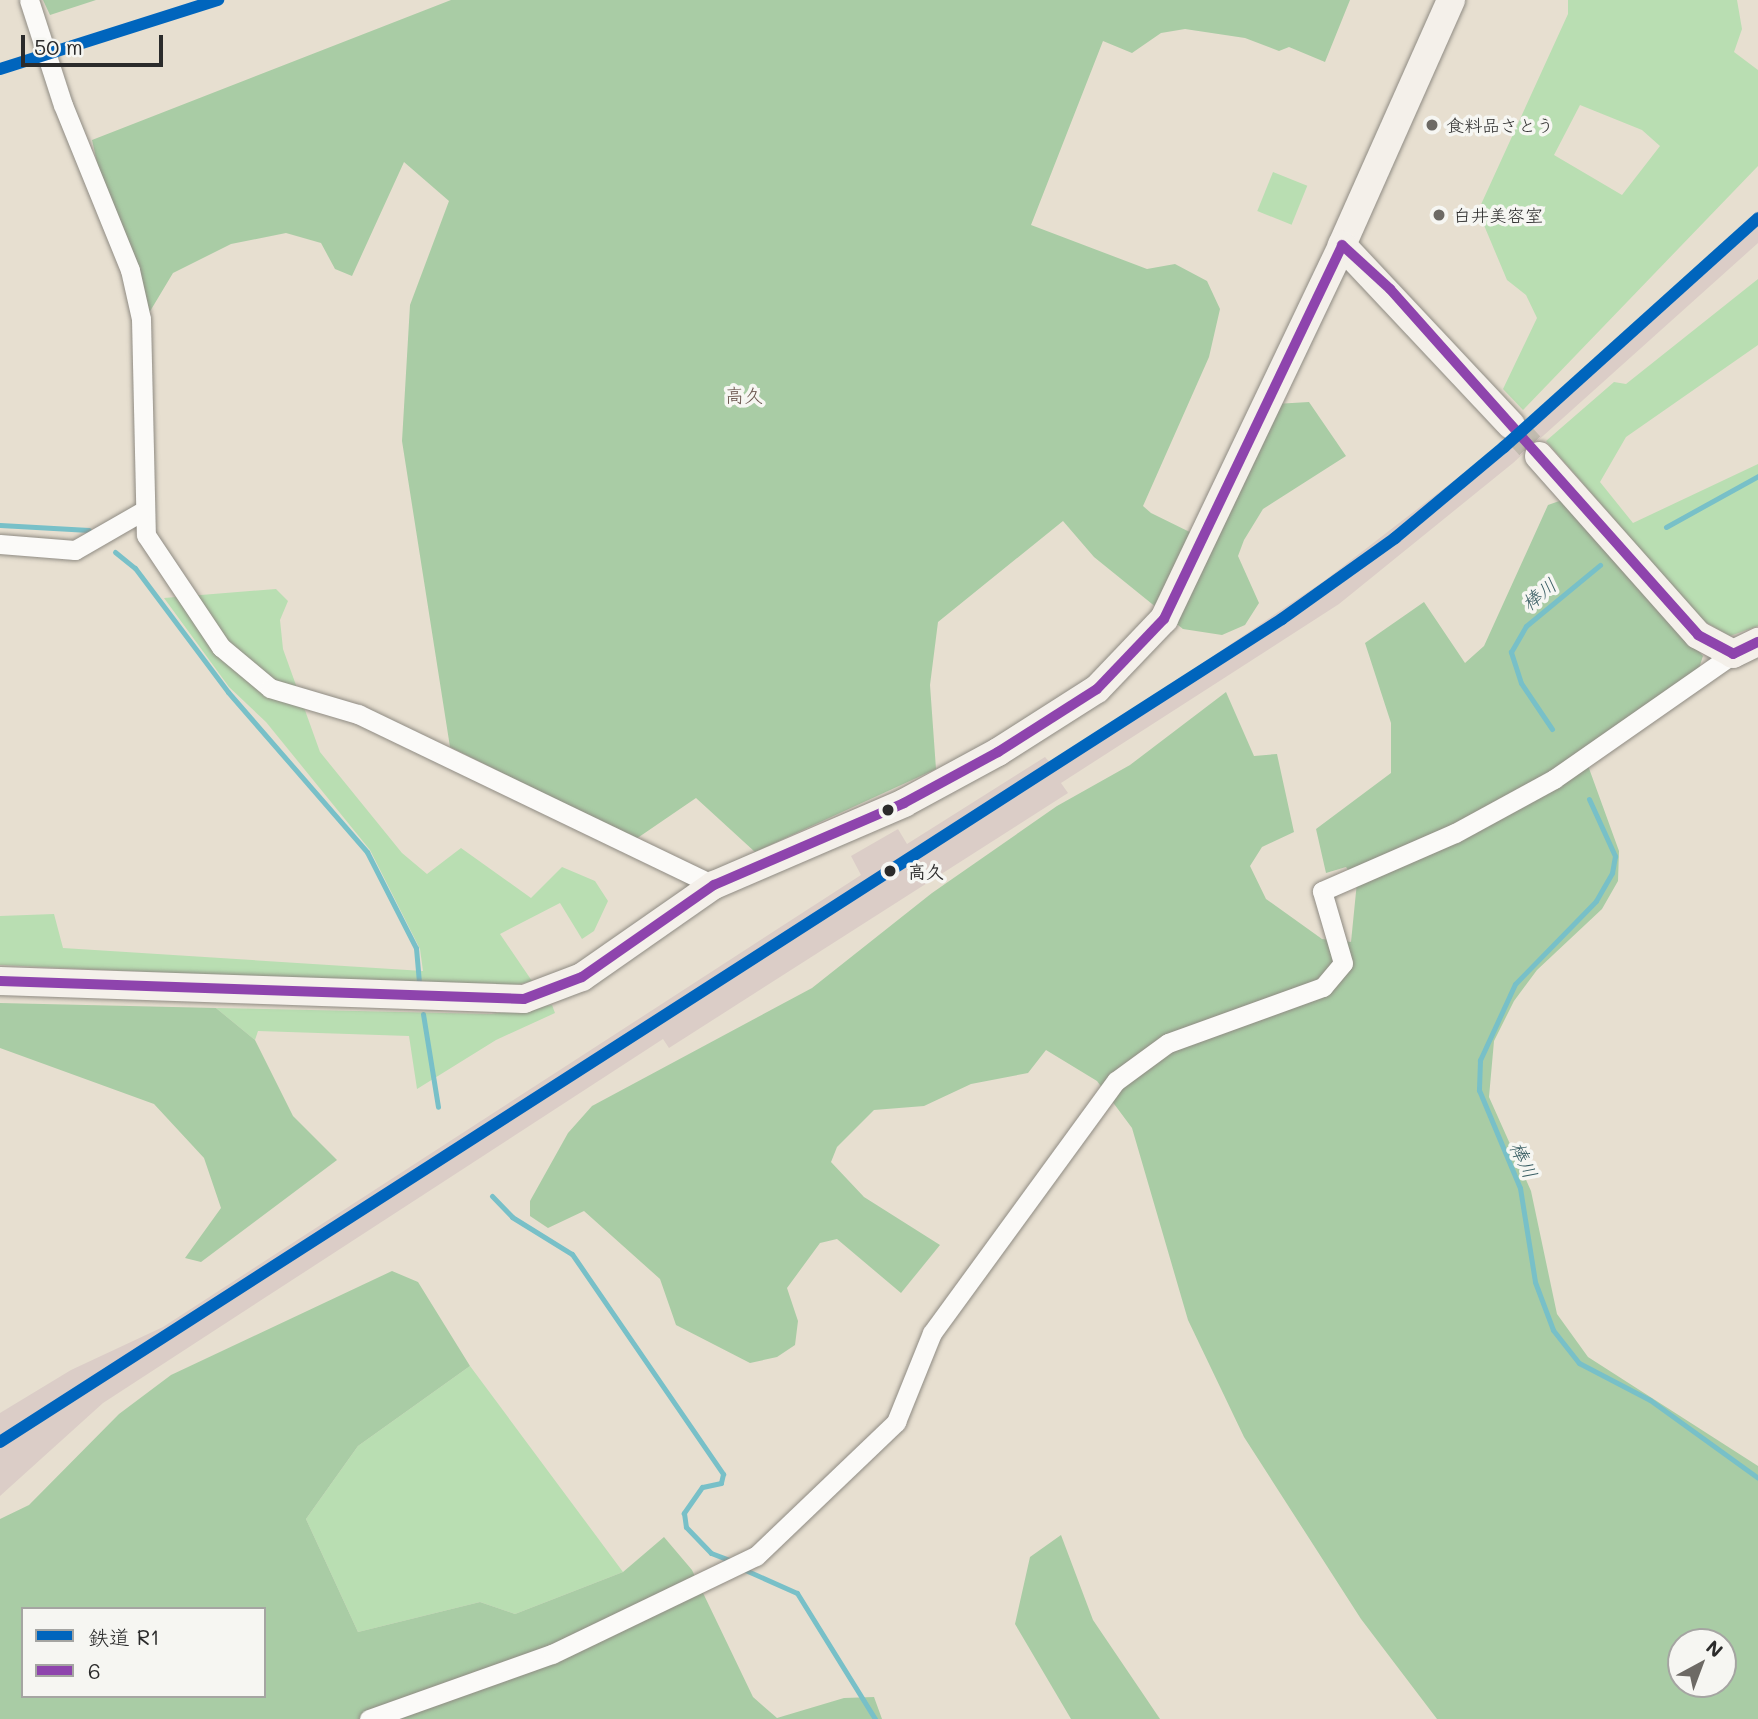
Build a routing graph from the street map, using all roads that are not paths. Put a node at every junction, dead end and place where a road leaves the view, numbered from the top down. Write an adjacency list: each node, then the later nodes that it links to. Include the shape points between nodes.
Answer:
1 (29, 0): 6 (street, via 133,282 141,319)
2 (1451, 0): 3 (main road)
3 (1342, 245): 4 (main road); 10 (main road, via 1180,591 1147,643 1121,670 955,776)
4 (1511, 425)
5 (1539, 456): 9 (main road, via 1698,635)
6 (141, 512): 7 (street, via 75,550); 10 (street, via 156,557 222,648 270,688 358,714)
7 (0, 544)
8 (1758, 642): 9 (main road)
9 (1733, 654): 12 (street, via 1554,779 1455,833 1322,891 1342,963 1323,987 1168,1043 1123,1074 932,1333 895,1422 751,1560 551,1654)
10 (715, 885): 11 (main road, via 582,976 524,999)
11 (0, 981)
12 (369, 1719)

